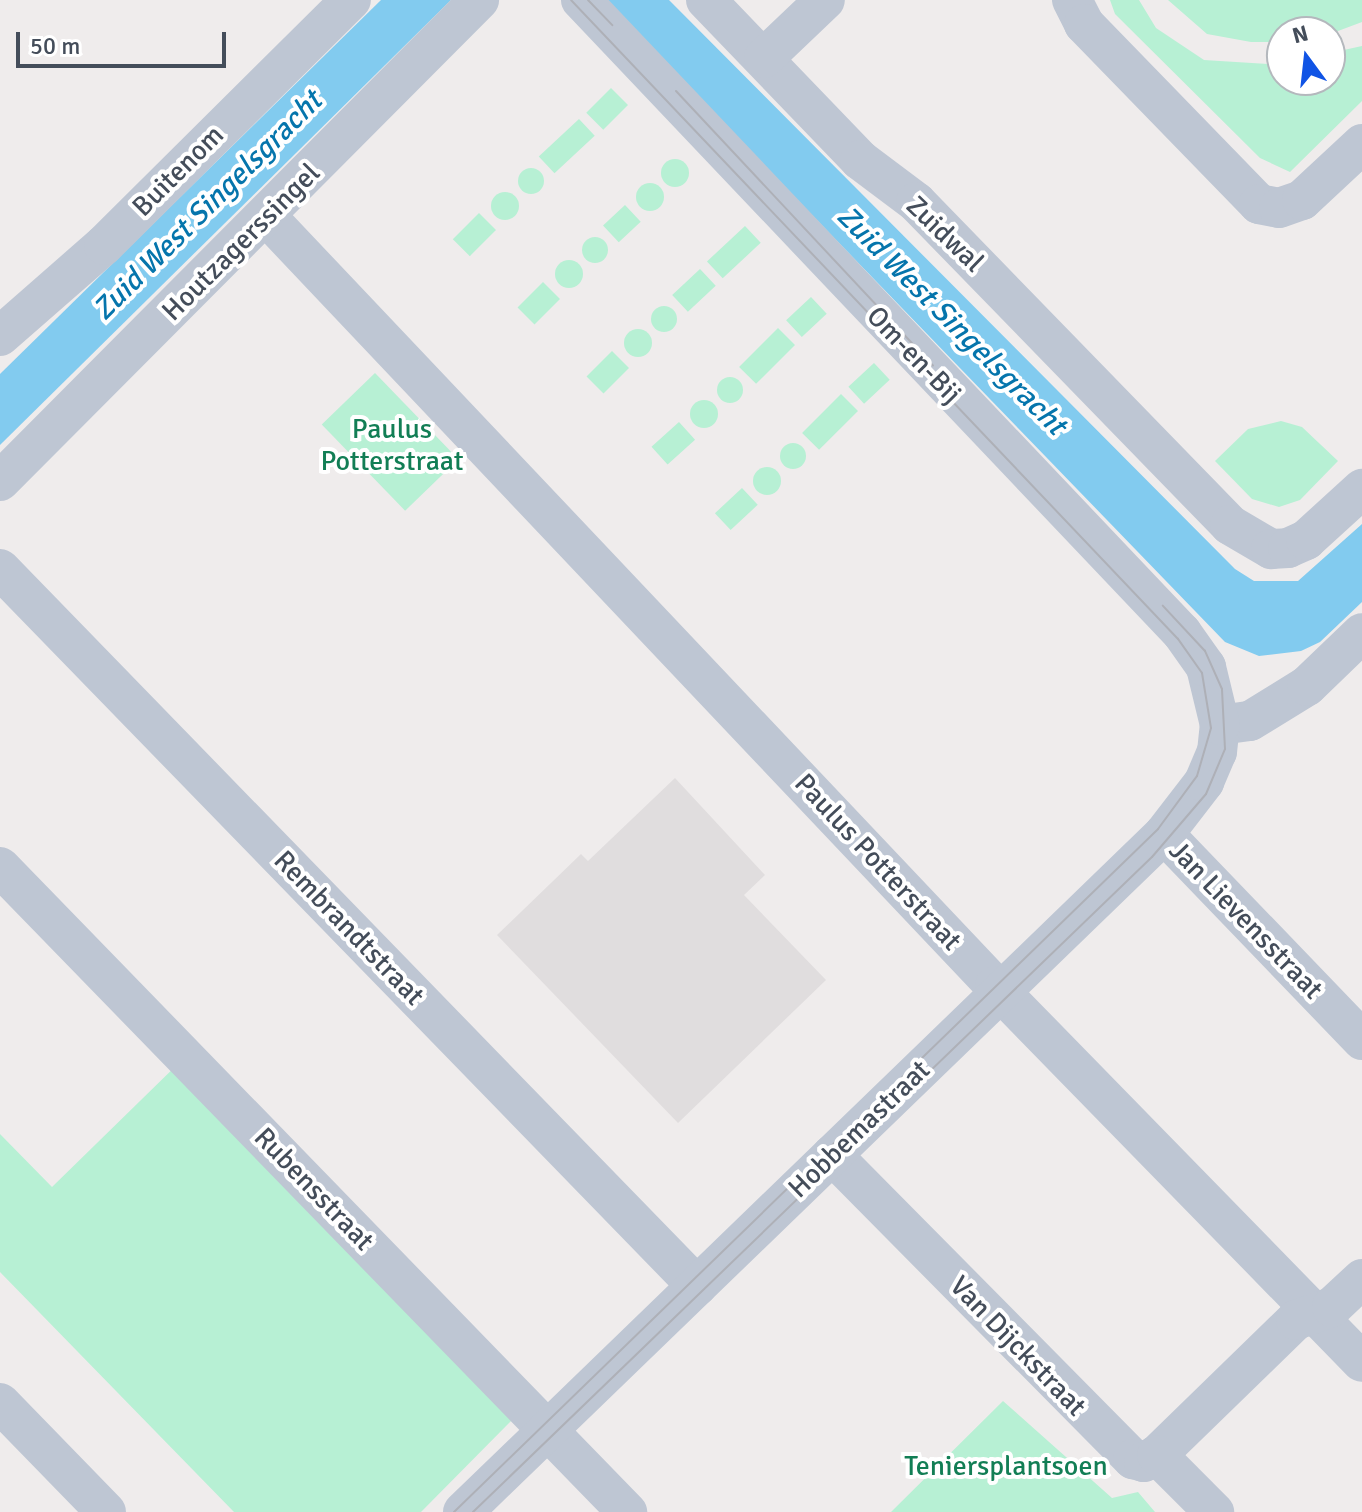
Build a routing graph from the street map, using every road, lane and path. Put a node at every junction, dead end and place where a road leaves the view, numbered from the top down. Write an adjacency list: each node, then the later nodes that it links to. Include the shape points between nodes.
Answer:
1 (351, 0): 10 (street, Buitenom, via 104,245)
2 (479, 0): 9 (street, Houtzagerssingel)
3 (581, 0): 15 (street, Om-en-Bij, via 1182,633 1206,667)
4 (706, 0): 7 (street, Zuidwal)
5 (825, 0): 7 (street)
6 (1072, 0): 8 (street, via 1084,24 1259,204 1279,208 1302,200)
7 (764, 58): 12 (street, Zuidwal, via 860,160 916,202 1230,525 1271,549 1306,540)
8 (1362, 144)
9 (267, 217): 11 (street, Houtzagerssingel); 18 (street, Paulus Potterstraat)
10 (0, 336)
11 (0, 481)
12 (1362, 489)
13 (0, 569): 22 (street, Rembrandtstraat)
14 (1362, 633): 15 (street, via 1307,686 1250,721)
15 (1220, 725): 16 (street, Hobbemastraat, via 1217,752 1204,782)
16 (1164, 834): 18 (street, Hobbemastraat); 19 (street, Jan Lievensstraat)
17 (0, 867): 26 (street, Rubensstraat)
18 (1001, 991): 20 (street, Hobbemastraat); 23 (street, Paulus Potterstraat)
19 (1362, 1040)
20 (832, 1155): 22 (street, Hobbemastraat); 27 (street, Van Dijckstraat, via 1120,1451 1144,1462)
21 (1362, 1279): 23 (street, via 1332,1307)
22 (697, 1286): 26 (street, Hobbemastraat)
23 (1313, 1312): 24 (street, Paulus Potterstraat); 27 (street, via 1296,1320)
24 (1362, 1362)
25 (0, 1403): 28 (street)
26 (548, 1430): 29 (street, Hobbemastraat); 30 (street, Rubensstraat)
27 (1157, 1455): 31 (street)
28 (106, 1512)
29 (463, 1512)
30 (627, 1512)
31 (1214, 1512)

